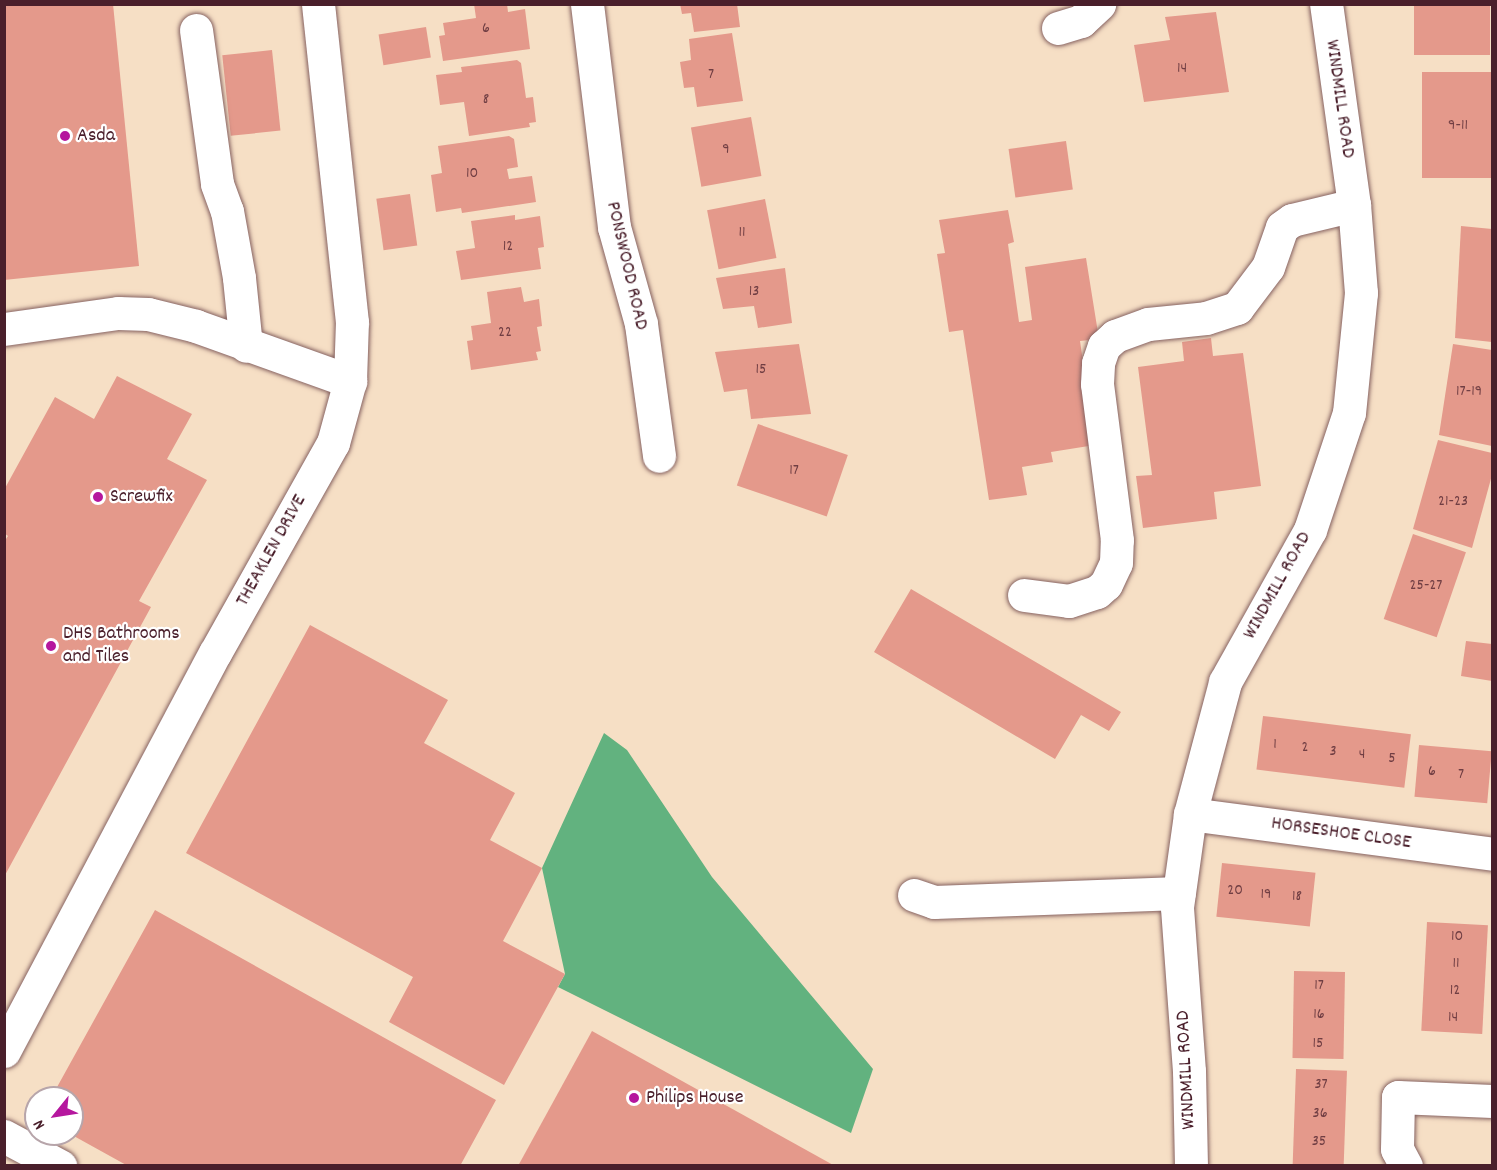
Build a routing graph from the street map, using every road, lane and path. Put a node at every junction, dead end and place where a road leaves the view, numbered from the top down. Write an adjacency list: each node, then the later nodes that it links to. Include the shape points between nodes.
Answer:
1 (318, 4): 10 (street, THEAKLEN DRIVE, via 352,322)
2 (587, 4): 11 (street, PONSWOOD ROAD, via 614,227 640,324)
3 (1100, 4): 5 (street, via 1081,21)
4 (1326, 4): 7 (street, WINDMILL ROAD)
5 (1059, 28)
6 (196, 30): 9 (street, via 217,184 227,211 239,278)
7 (1354, 205): 12 (street, via 1292,220 1282,227 1268,267 1237,308 1206,318 1148,324 1115,336 1104,346 1097,384 1117,540 1116,563 1106,584 1097,592 1069,601); 13 (street, WINDMILL ROAD, via 1361,292 1349,413 1310,530 1225,682)
8 (6, 333): 9 (street, via 118,314 148,314 196,326)
9 (246, 346): 10 (street)
10 (350, 381): 17 (street, THEAKLEN DRIVE, via 333,443 215,653)
11 (659, 456)
12 (1024, 595)
13 (1190, 814): 14 (street, HORSESHOE CLOSE); 15 (street, WINDMILL ROAD)
14 (1492, 854)
15 (1179, 893): 16 (street, via 934,902); 21 (street, WINDMILL ROAD)
16 (914, 895)
17 (4, 1051)
18 (1492, 1101): 22 (street, via 1398,1097 1396,1149)
19 (4, 1136): 20 (street)
20 (60, 1166)
21 (1191, 1166)
22 (1406, 1166)

